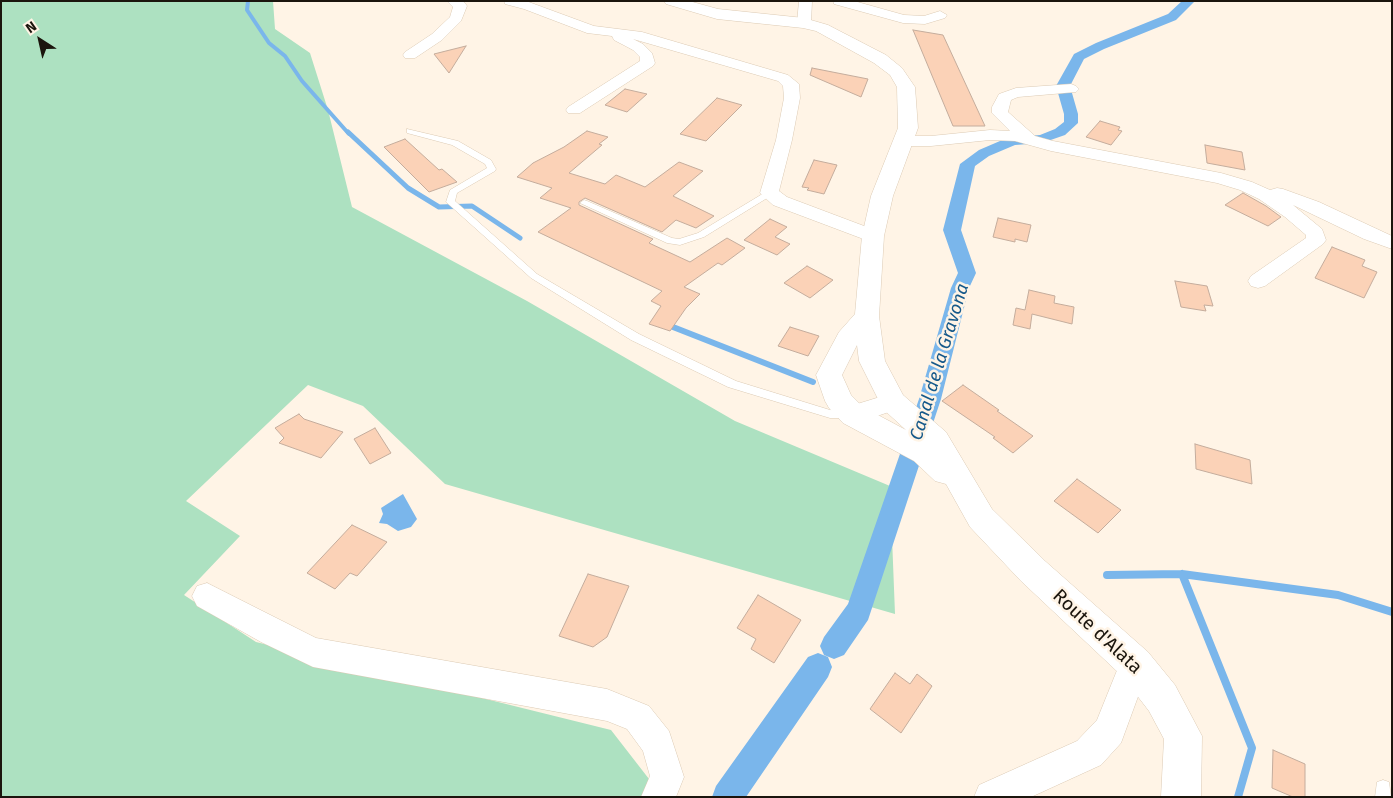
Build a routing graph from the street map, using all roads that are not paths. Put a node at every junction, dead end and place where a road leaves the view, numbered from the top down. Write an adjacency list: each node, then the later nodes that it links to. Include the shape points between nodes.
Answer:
1 (453, 1): 9 (street, via 460,6 456,18 437,37)
2 (510, 1): 8 (street, via 592,30)
3 (671, 1): 7 (street, via 717,14)
4 (806, 1): 7 (street)
5 (839, 1): 6 (street, via 904,19 925,20)
6 (940, 15)
7 (804, 23): 14 (street, via 822,28 880,59 896,72 906,87 908,128)
8 (611, 33): 11 (street, via 638,47 647,56 648,63); 16 (street, via 637,35 740,64 771,73 791,84 792,98)
9 (410, 55)
10 (1064, 90): 13 (street, via 1005,96 1000,113)
11 (574, 110)
12 (410, 130): 23 (lane, via 455,143 488,162 492,170 453,192 450,202 534,276 635,337 732,384 830,414)
13 (1028, 138): 14 (street, via 990,135); 15 (street, via 1051,146 1221,178)
14 (903, 141): 18 (street, via 882,196)
15 (1246, 186): 19 (street, via 1285,194); 20 (street, via 1292,213 1311,229 1316,240)
16 (769, 193): 17 (lane, via 701,235 680,242 670,241); 18 (street, via 780,201)
17 (584, 203)
18 (873, 236): 21 (street)
19 (1392, 243)
20 (1258, 281)
21 (867, 316): 22 (street, via 872,361); 23 (street, via 848,338 829,375 839,401)
22 (893, 402): 23 (street); 24 (street, Route d'Alata, via 936,440)
23 (853, 415): 24 (street, via 924,453)
24 (964, 488): 26 (street, Route d'Alata, via 981,518 1033,571)
25 (207, 596): 27 (street, via 313,652 607,706 638,717 657,743 667,777)
26 (1135, 664): 28 (street, via 1109,731 1089,753); 29 (street, Route d'Alata, via 1162,698 1183,736)
27 (658, 797)
28 (991, 797)
29 (1181, 797)

